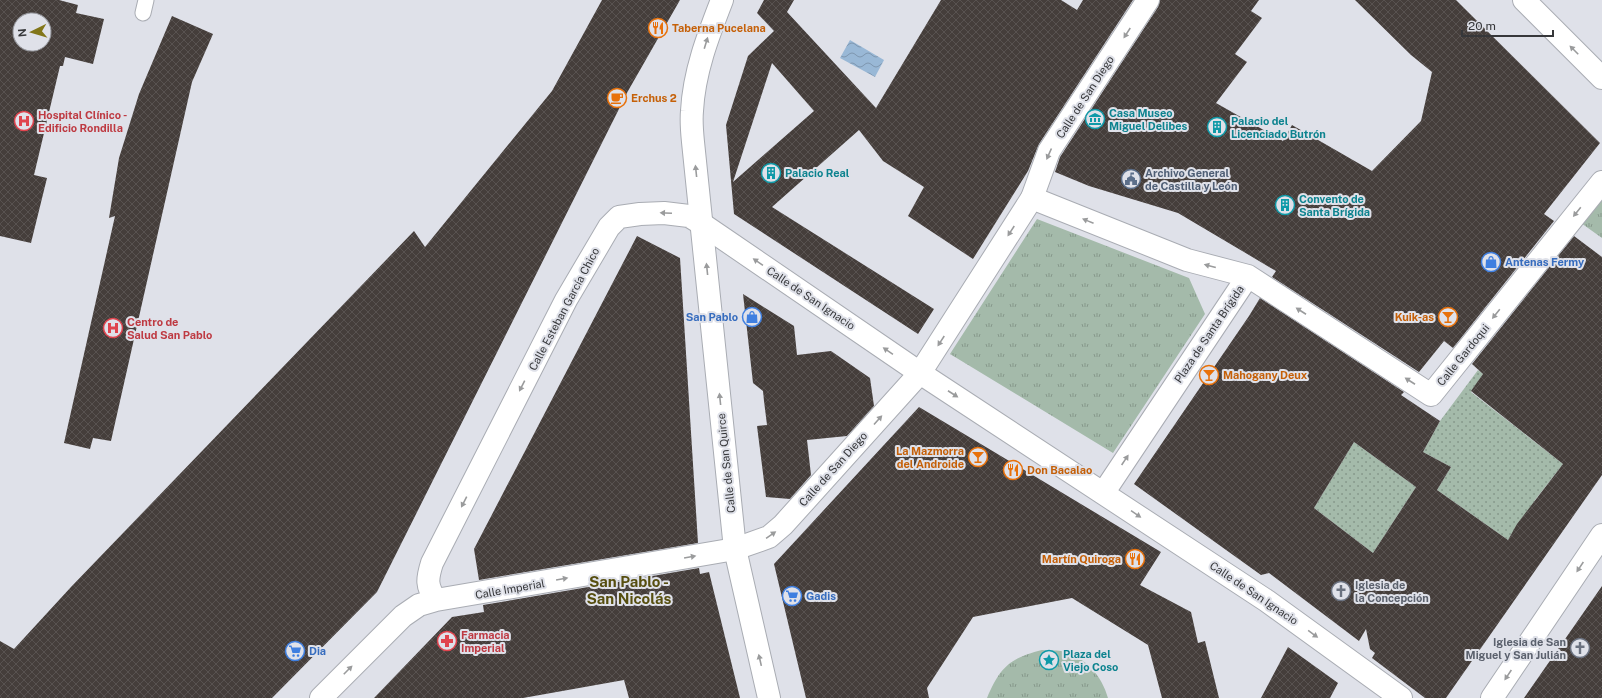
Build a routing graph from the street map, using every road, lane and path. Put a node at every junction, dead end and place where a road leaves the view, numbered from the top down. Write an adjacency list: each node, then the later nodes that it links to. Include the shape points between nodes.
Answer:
1 (722, 0): 7 (street, one-way to 1, via 692,111 697,75 706,41)
2 (1148, 0): 6 (street, Calle de San Diego, one-way to 6, via 1049,151)
3 (1524, 0): 4 (street, one-way to 3)
4 (1602, 78)
5 (1602, 182): 8 (street, Calle Gardoqui, one-way to 8, via 1431,395)
6 (1032, 198): 8 (street, Plaza de Santa Brígida, one-way to 6, via 1187,260); 9 (street, one-way to 9)
7 (702, 224): 9 (street, Calle de San Ignacio, one-way to 7); 12 (street, Calle de San Quirce, one-way to 7); 13 (street, Calle Esteban García Chico, one-way to 13, via 689,216 664,213 619,217 609,227 566,300 432,563 428,577 430,591)
8 (1248, 276): 10 (street, Plaza de Santa Brígida, one-way to 8)
9 (920, 373): 10 (street, one-way to 10); 12 (street, Calle de San Diego, one-way to 9, via 769,537 783,525)
10 (1104, 492): 16 (street, Calle de San Ignacio, one-way to 16, via 1267,601)
11 (1602, 535): 17 (street, one-way to 17)
12 (735, 549): 13 (street, Calle Imperial, one-way to 12); 15 (street, Calle de San Quirce, one-way to 12)
13 (436, 600): 14 (street, Calle Imperial, one-way to 13, via 403,616 419,605)
14 (321, 698)
15 (768, 698)
16 (1402, 698)
17 (1492, 698)

